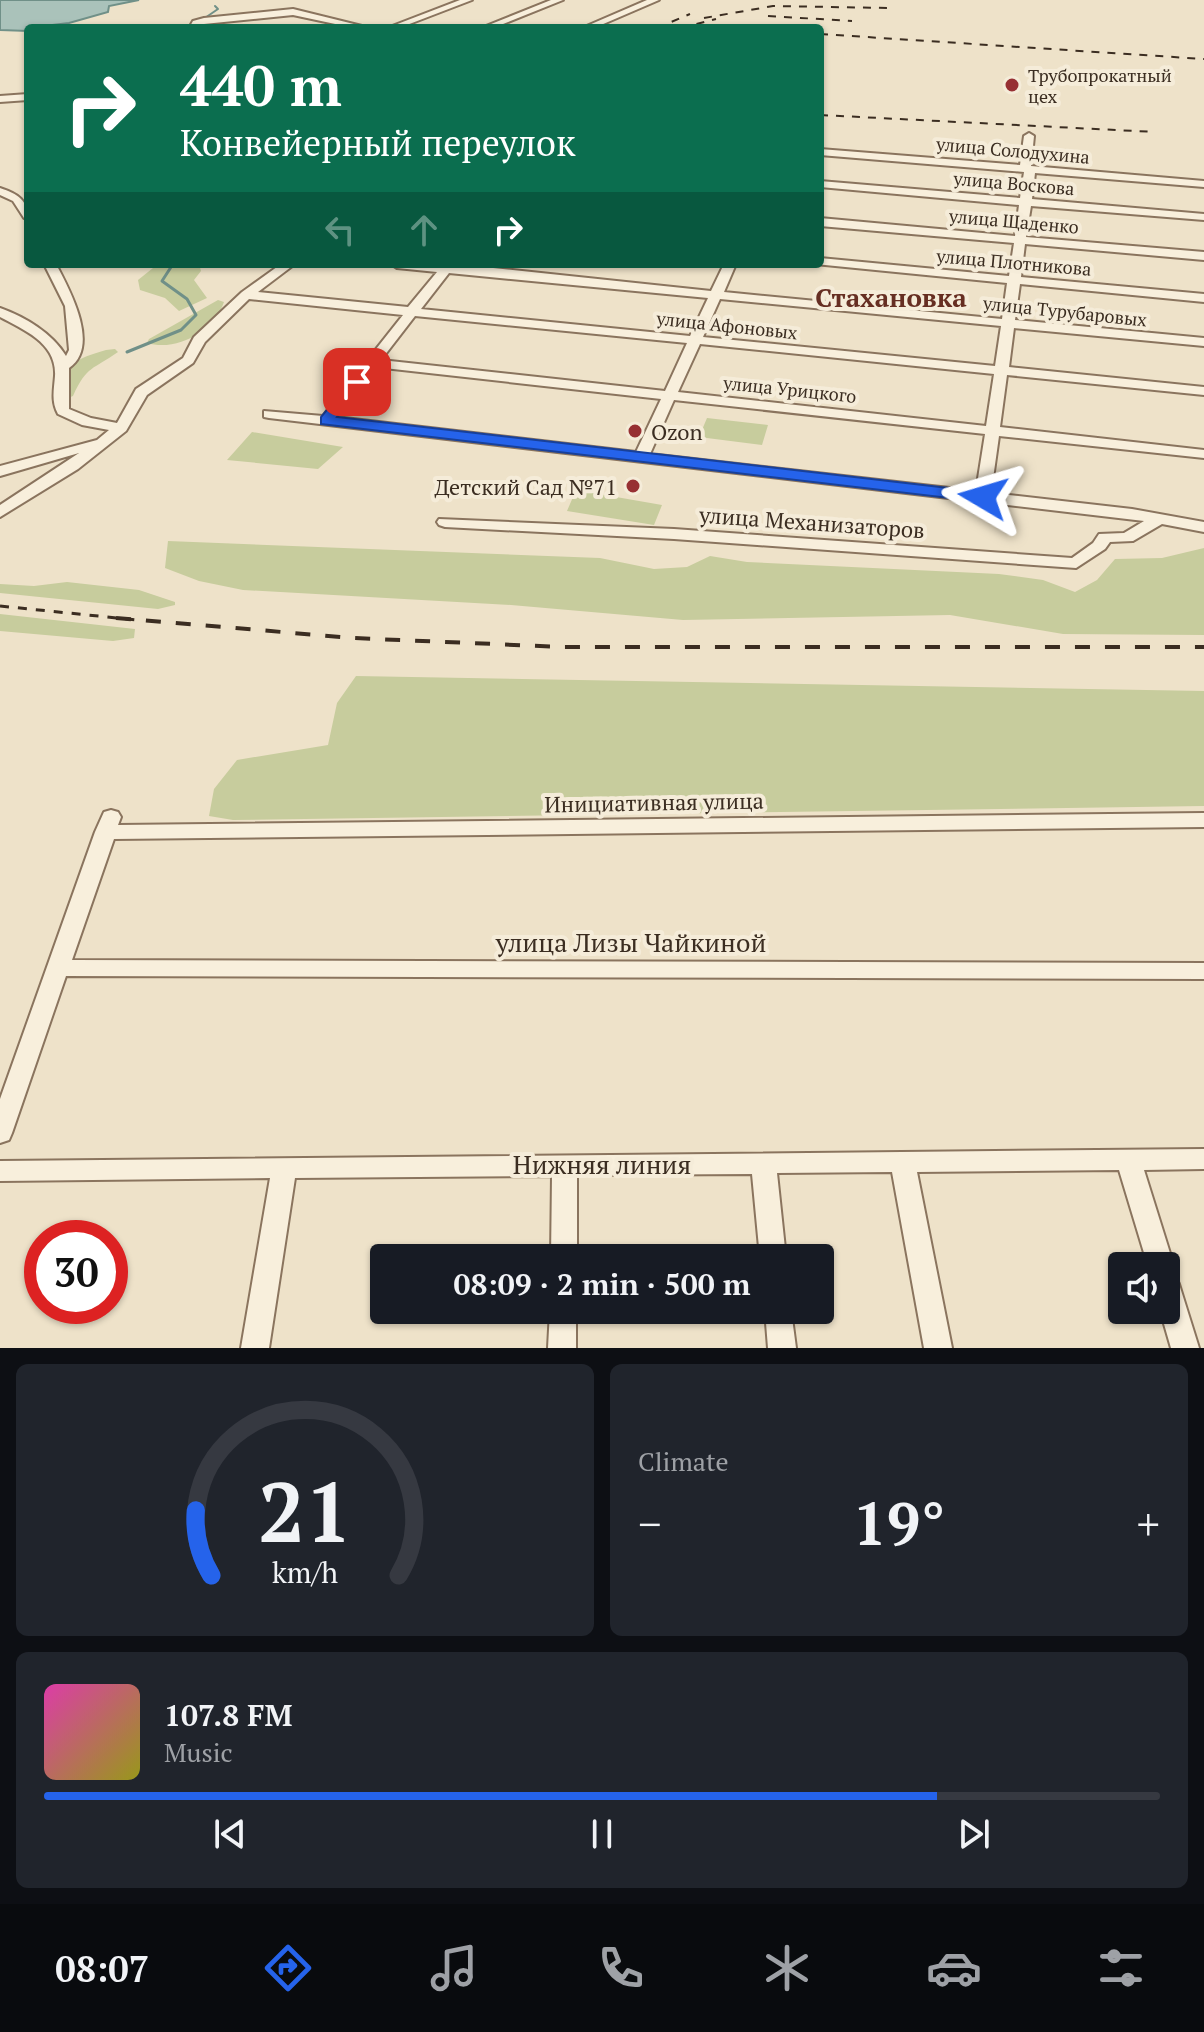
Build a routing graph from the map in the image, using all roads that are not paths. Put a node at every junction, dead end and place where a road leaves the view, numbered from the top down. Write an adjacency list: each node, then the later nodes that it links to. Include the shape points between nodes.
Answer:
1 (468, 0): 8 (street)
2 (559, 0): 9 (street)
3 (639, 0): 4 (street)
4 (652, 1): 10 (street)
5 (201, 24): 6 (street)
6 (228, 24): 7 (street, via 293,12)
7 (337, 24)
8 (402, 24)
9 (496, 24)
10 (596, 24)
11 (24, 97): 12 (street)
12 (0, 99)
13 (1029, 136): 15 (street)
14 (824, 152): 15 (street, улица Солодухина)
15 (1028, 169): 17 (street, улица Солодухина); 19 (street)
16 (824, 184): 19 (street, улица Воскова)
17 (1204, 184)
18 (0, 191): 20 (street, via 17,199)
19 (1025, 202): 21 (street, улица Воскова); 23 (street)
20 (24, 210)
21 (1204, 217)
22 (824, 222): 23 (street, улица Щаденко)
23 (1020, 240): 24 (street, улица Щаденко); 31 (street)
24 (1204, 256)
25 (824, 262): 31 (street, улица Плотникова)
26 (52, 268): 41 (street, via 71,306 76,350)
27 (283, 268): 32 (street)
28 (445, 268): 35 (street)
29 (466, 268): 33 (street, улица Турубаровых)
30 (728, 268): 33 (street)
31 (1014, 280): 34 (street, улица Плотникова); 37 (street)
32 (246, 295): 35 (street, улица Афоновых); 47 (street, via 199,340 188,360 141,392)
33 (716, 295): 37 (street, улица Турубаровых); 38 (street)
34 (1204, 298)
35 (412, 311): 38 (street, улица Афоновых); 40 (street)
36 (0, 312): 41 (street, via 47,341)
37 (1008, 323): 39 (street, улица Турубаровых); 42 (street)
38 (695, 340): 42 (street, улица Афоновых); 44 (street)
39 (1204, 342)
40 (372, 363): 44 (street, улица Урицкого); 46 (street)
41 (62, 366): 47 (street, via 63,411)
42 (1001, 371): 43 (street, улица Афоновых); 48 (street)
43 (1204, 391)
44 (670, 394): 48 (street, улица Урицкого); 51 (street)
45 (269, 414): 46 (street)
46 (327, 420): 51 (street)
47 (121, 428): 49 (street)
48 (993, 428): 50 (street, улица Урицкого); 53 (street)
49 (106, 442): 52 (street); 54 (street)
50 (1204, 454)
51 (641, 457): 53 (street)
52 (2, 468)
53 (983, 497): 55 (street)
54 (0, 512)
55 (1159, 519): 56 (street, улица Механизаторов, via 1127,538 1105,537 1076,563); 57 (street)
56 (445, 522)
57 (1204, 527)
58 (1204, 820): 59 (street, Инициативная улица, via 108,825)
59 (58, 968): 60 (street, улица Лизы Чайкиной); 61 (street)
60 (1204, 971)
61 (0, 1133)
62 (1204, 1159): 63 (street, Нижняя линия)
63 (1129, 1161): 64 (street, Нижняя линия); 71 (street)
64 (903, 1162): 65 (street, Нижняя линия); 78 (street)
65 (763, 1163): 66 (street, Нижняя линия); 70 (street)
66 (565, 1164): 67 (street, Нижняя линия); 69 (street)
67 (284, 1167): 68 (street, Нижняя линия); 75 (street)
68 (0, 1171)
69 (564, 1244)
70 (772, 1244)
71 (1157, 1252)
72 (563, 1324): 76 (street)
73 (779, 1324): 77 (street)
74 (1178, 1324): 79 (street)
75 (255, 1348)
76 (562, 1348)
77 (782, 1348)
78 (938, 1348)
79 (1185, 1348)

